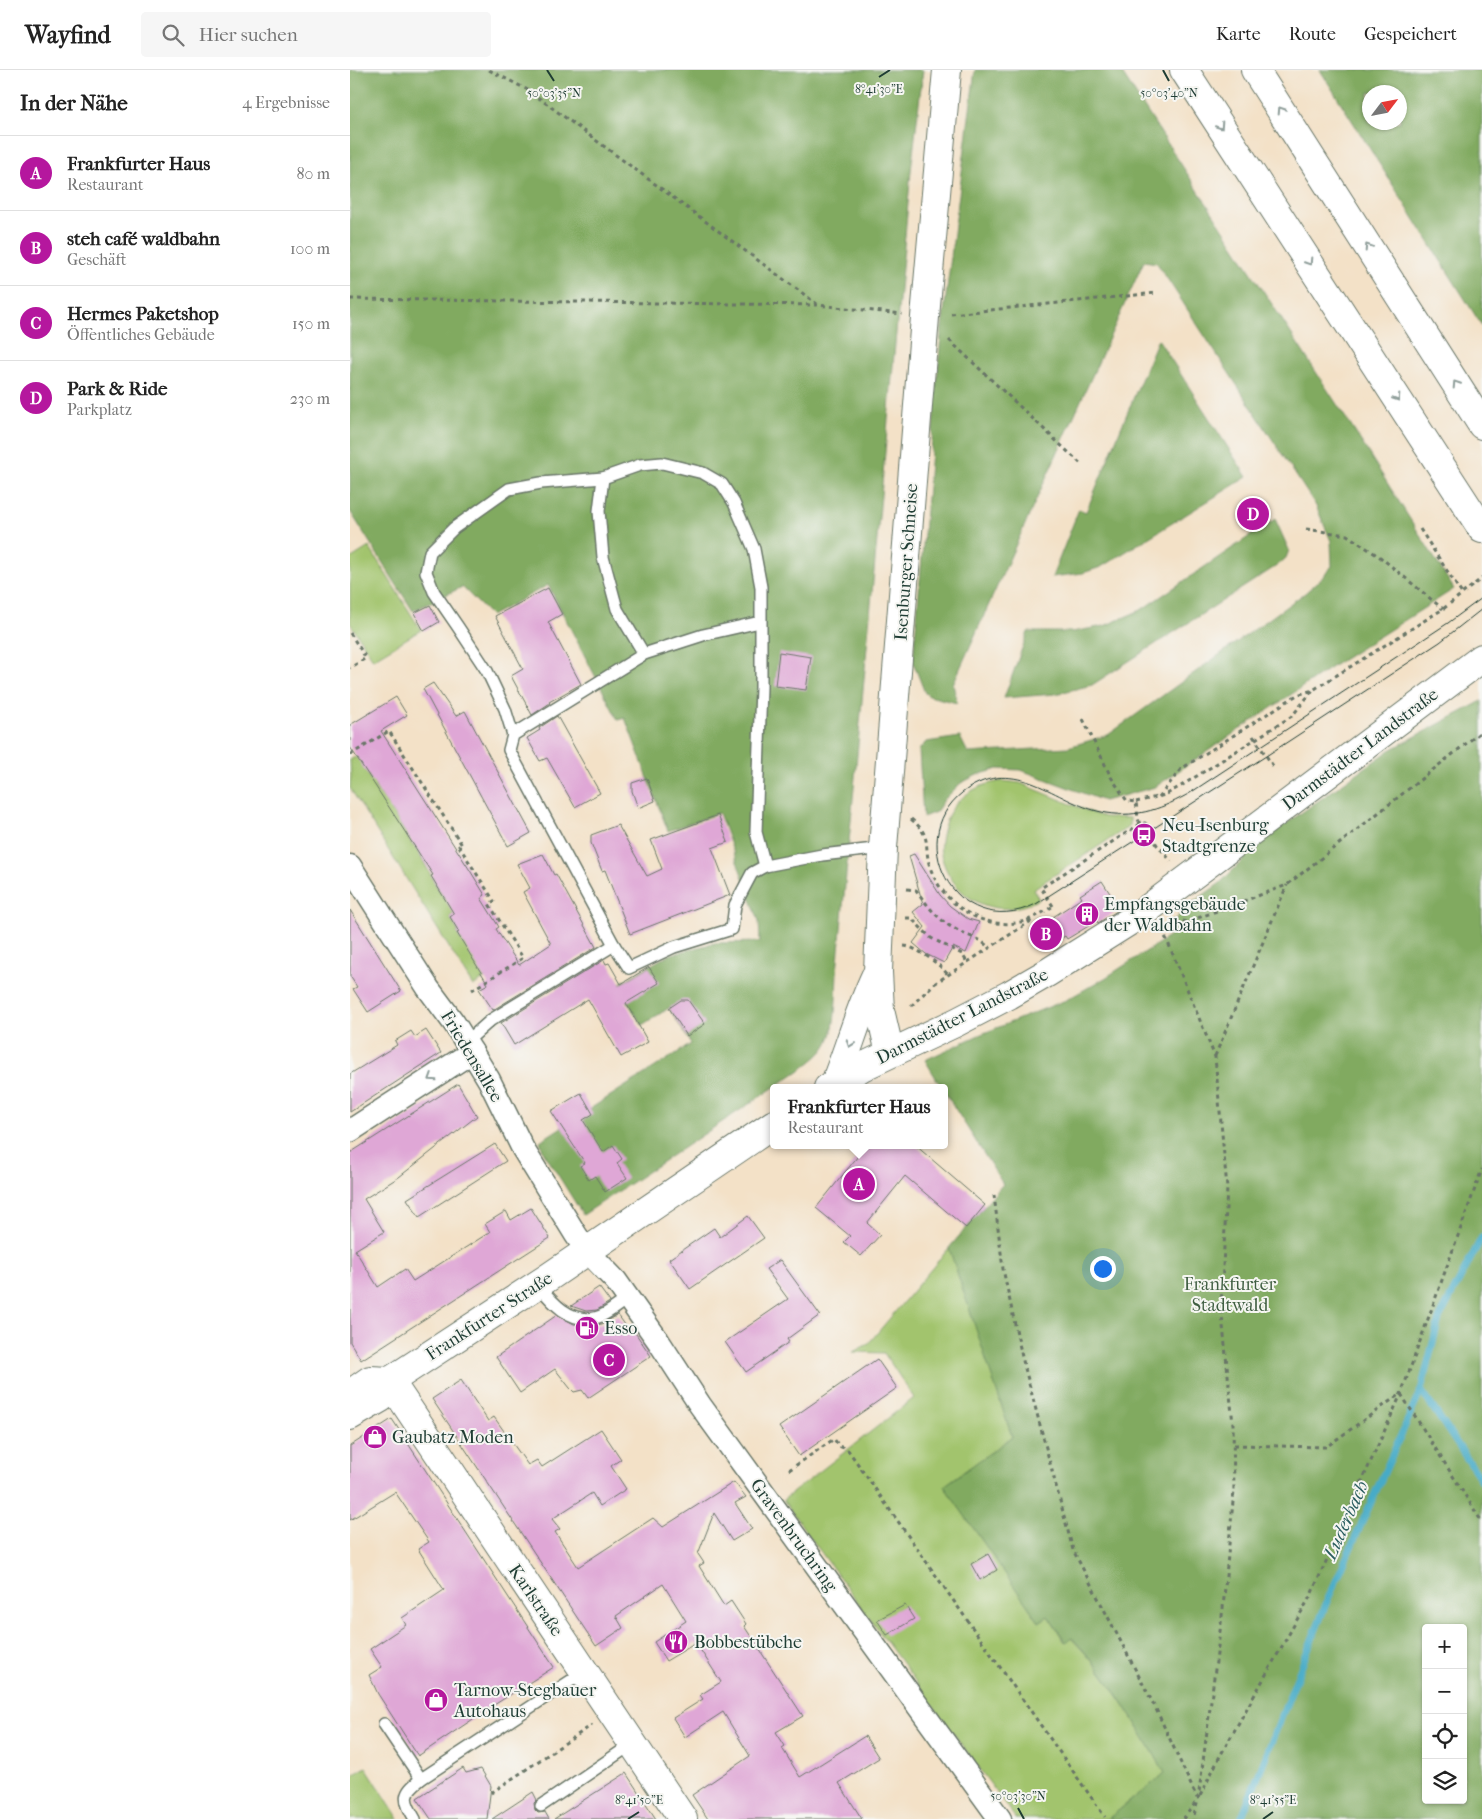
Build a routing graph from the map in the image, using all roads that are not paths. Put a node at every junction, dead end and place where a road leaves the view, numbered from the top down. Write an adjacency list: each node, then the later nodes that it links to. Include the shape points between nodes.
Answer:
1 (947, 70): 11 (main road, Isenburger Schneise)
2 (1184, 70): 6 (main road, one-way to 6)
3 (1255, 70): 4 (main road, one-way to 3)
4 (1482, 425)
5 (603, 478): 7 (lane, via 640,464 662,463 703,473 722,484 754,549 761,587); 8 (lane, via 598,511 603,557 617,609); 10 (lane, via 541,483 509,490 454,528 430,552 426,572 434,592 487,672 505,709)
6 (1482, 529)
7 (760, 622): 8 (lane, via 703,635); 13 (lane, via 756,832)
8 (644, 654): 10 (lane)
9 (1482, 658): 17 (main road, Darmstädter Landstraße, via 1145,912 1009,995)
10 (513, 735): 14 (lane, via 509,750)
11 (883, 848): 13 (lane); 15 (main road, Isenburger Schneise)
12 (350, 866): 16 (street, Friedensallee)
13 (765, 866): 14 (lane, via 752,874 734,905 732,929 674,946 629,968)
14 (614, 945): 16 (lane, via 491,1020)
15 (878, 972): 17 (main road, Isenburger Schneise, via 880,1010); 18 (main road, one-way to 18, via 862,1004 860,1017)
16 (468, 1045): 21 (street, one-way to 21); 22 (street, Friedensallee, via 523,1149)
17 (890, 1053): 19 (main road, Darmstädter Landstraße)
18 (832, 1084)
19 (834, 1084)
20 (770, 1127): 22 (main road)
21 (350, 1131)
22 (587, 1251): 23 (main road, Frankfurter Straße); 24 (street, Gravenbruchring, via 610,1273)
23 (538, 1284): 24 (lane, via 556,1306 576,1317 596,1318); 25 (main road, Frankfurter Straße)
24 (628, 1298): 35 (street, Gravenbruchring, via 700,1404)
25 (390, 1381): 26 (main road, Frankfurter Straße, via 370,1380); 27 (main road, Frankfurter Straße, via 381,1398); 28 (main road, Karlstraße)
26 (350, 1394)
27 (350, 1416)
28 (584, 1672): 30 (main road, Karlstraße); 31 (lane)
29 (384, 1724): 31 (lane)
30 (632, 1744): 32 (lane); 34 (main road, Karlstraße)
31 (421, 1779): 33 (lane, via 406,1795 406,1805)
32 (541, 1806)
33 (415, 1819)
34 (683, 1819)
35 (1000, 1819)

